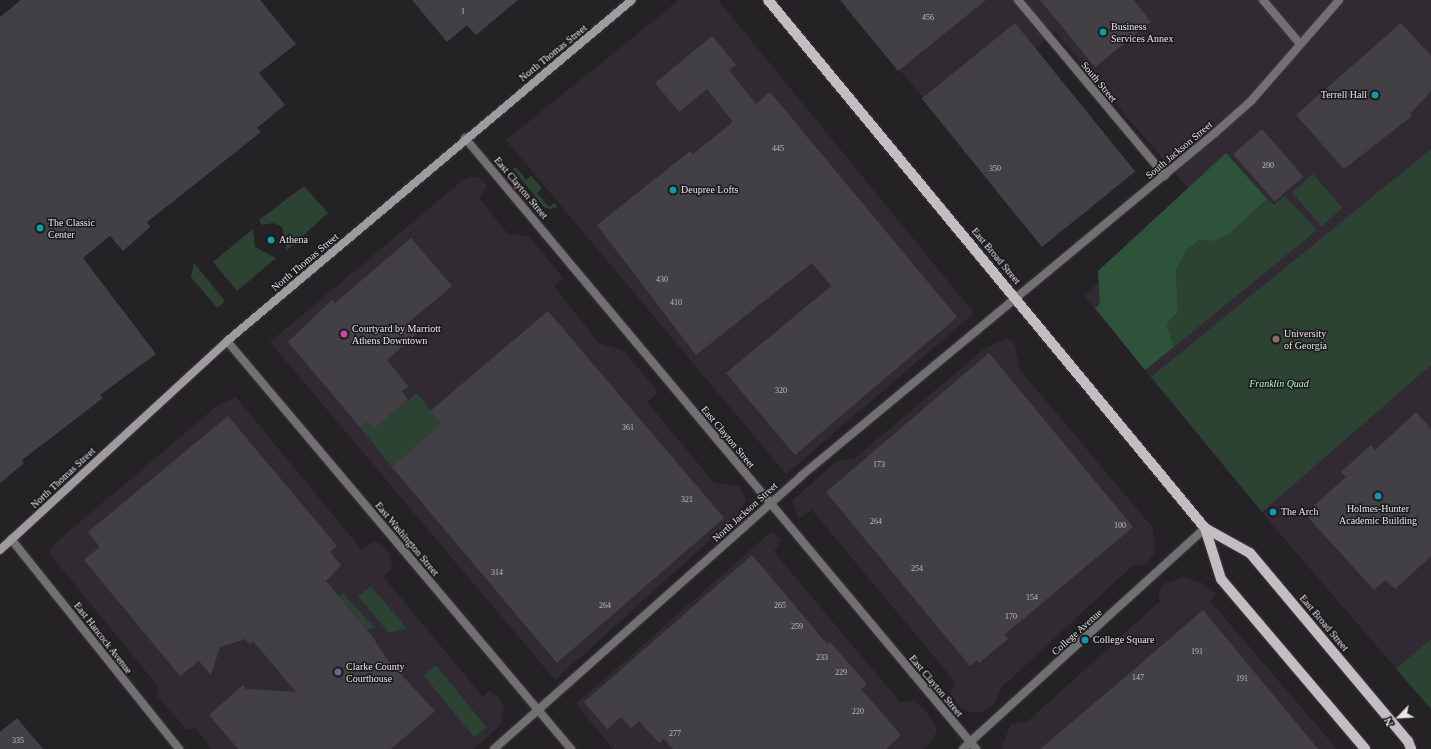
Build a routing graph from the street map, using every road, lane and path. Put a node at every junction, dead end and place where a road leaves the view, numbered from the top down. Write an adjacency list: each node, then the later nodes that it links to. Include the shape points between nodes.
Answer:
1 (632, 0): 7 (main road, North Thomas Street)
2 (768, 0): 9 (main road, East Broad Street)
3 (1018, 0): 8 (street, South Street)
4 (1263, 0): 6 (street)
5 (1339, 0): 6 (street, South Jackson Street)
6 (1300, 44): 8 (street, South Jackson Street, via 1251,101)
7 (465, 138): 10 (main road, North Thomas Street); 11 (street, East Clayton Street)
8 (1165, 176): 9 (street, South Jackson Street)
9 (1016, 298): 11 (street, North Jackson Street); 12 (main road, East Broad Street)
10 (227, 341): 13 (main road, North Thomas Street); 15 (street, East Washington Street)
11 (770, 503): 15 (street, North Jackson Street); 16 (street, East Clayton Street)
12 (1205, 528): 16 (street, College Avenue); 21 (main road, East Broad Street, via 1221,579); 22 (main road, East Broad Street, via 1250,553 1408,741)
13 (12, 539): 14 (main road, North Thomas Street); 17 (street, East Hancock Avenue)
14 (0, 550)
15 (539, 711): 18 (street, North Jackson Street); 19 (street, East Washington Street)
16 (973, 746): 20 (street, College Avenue)
17 (179, 749)
18 (494, 749)
19 (571, 749)
20 (963, 749)
21 (1365, 749)
22 (1411, 749)

